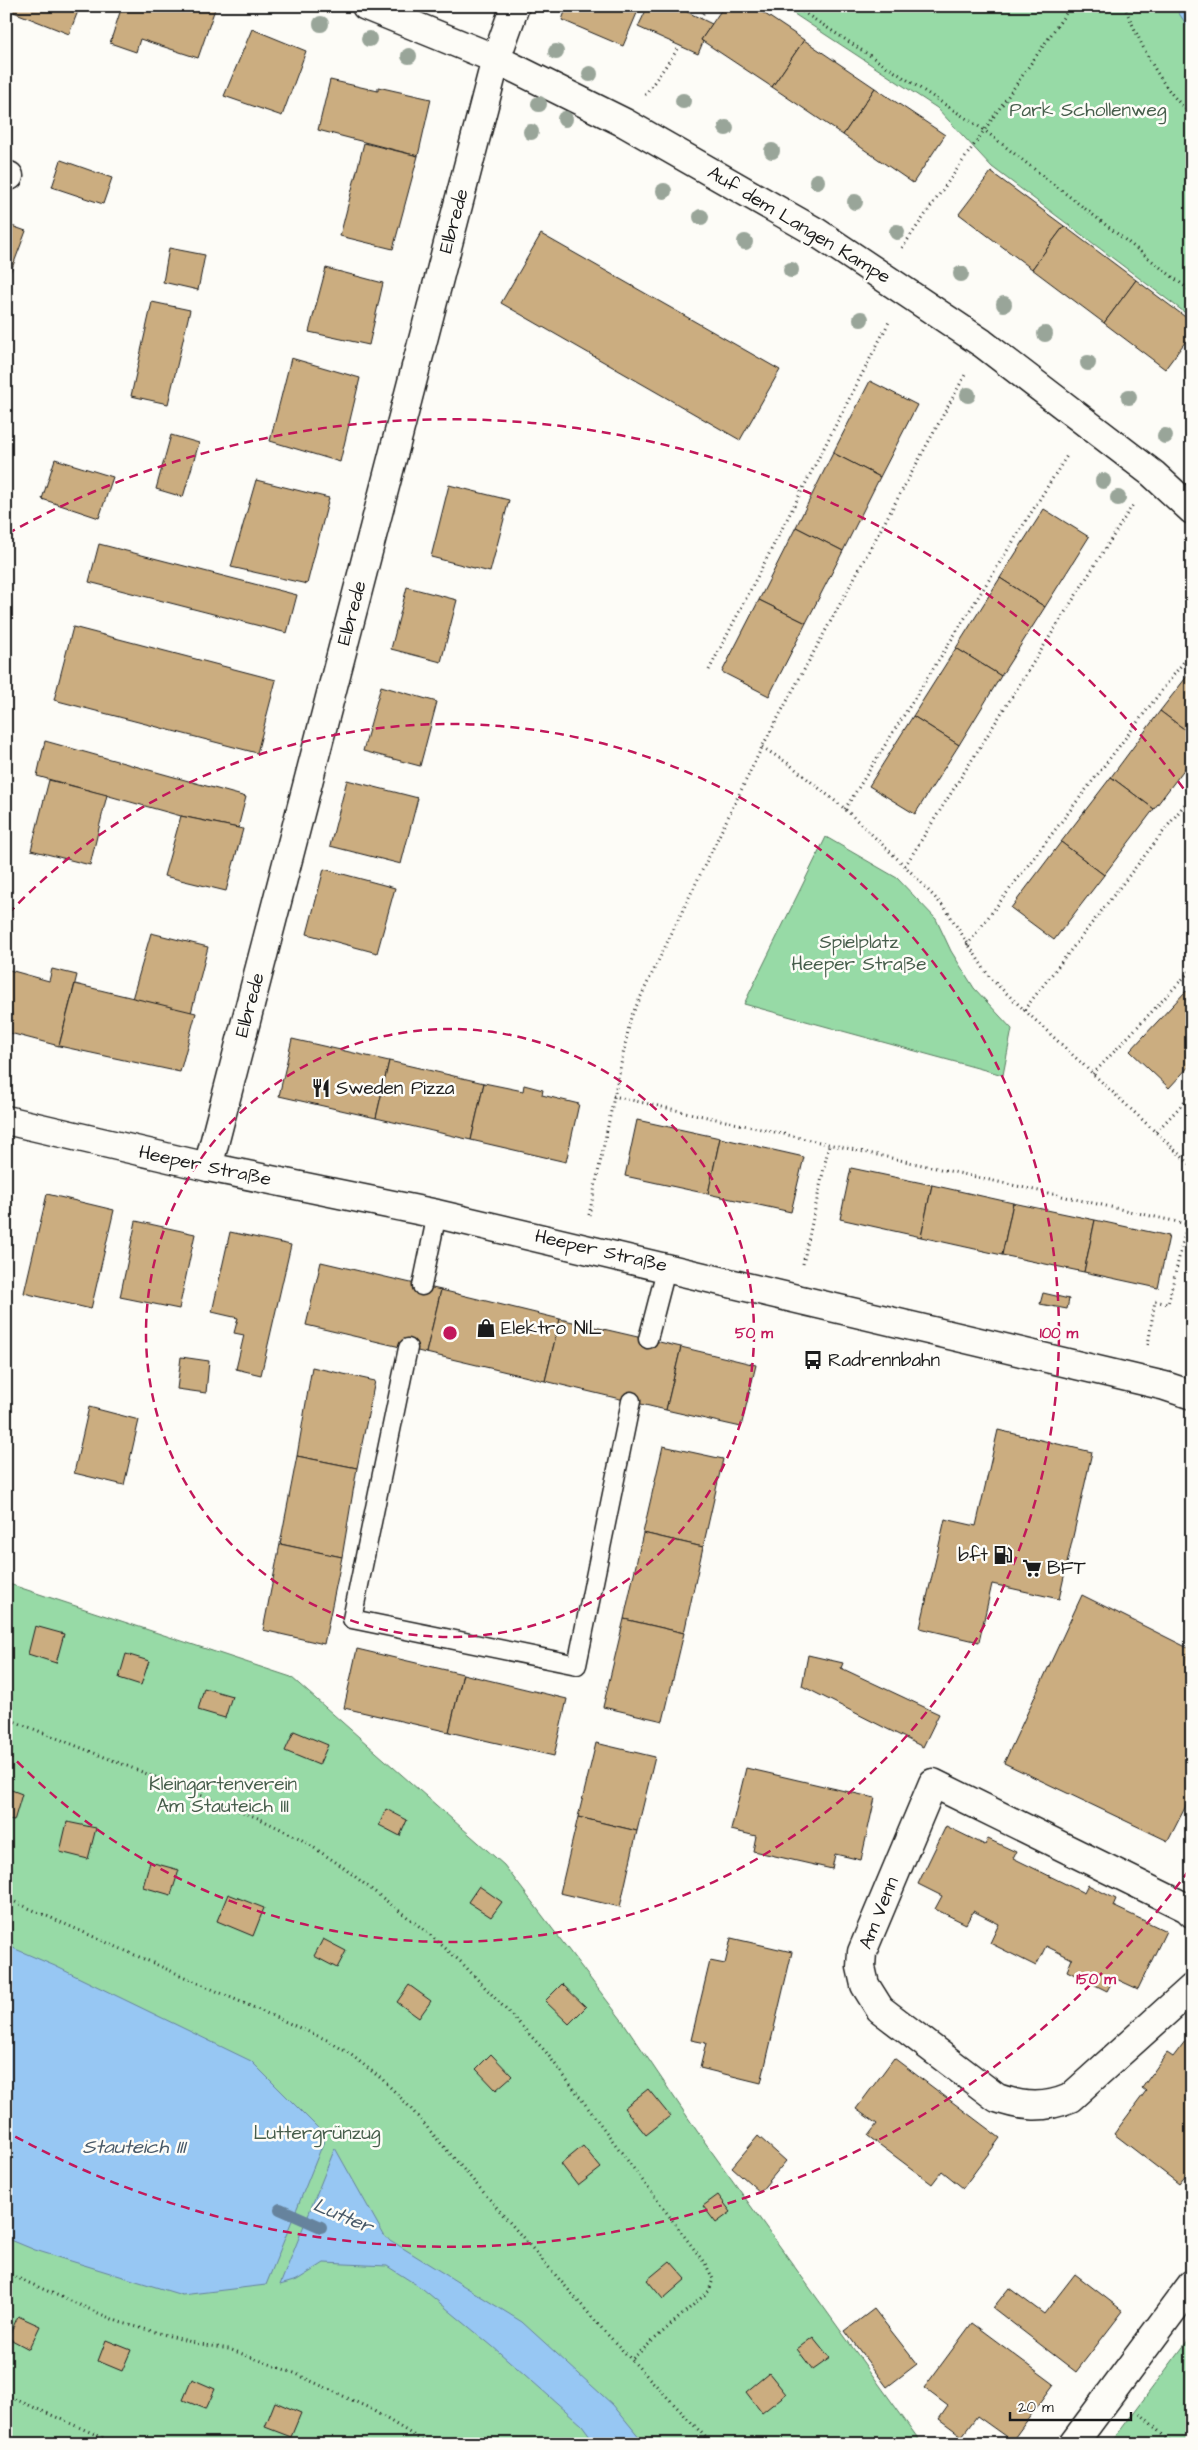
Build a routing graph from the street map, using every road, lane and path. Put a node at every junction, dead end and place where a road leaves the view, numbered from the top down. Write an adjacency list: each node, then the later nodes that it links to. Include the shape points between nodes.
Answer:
1 (366, 6): 9 (street, Auf dem Langen Kampe)
2 (515, 6): 9 (street, Elbrede)
3 (708, 6): 7 (path)
4 (794, 6): 12 (path)
5 (1070, 6): 12 (path)
6 (1124, 6): 10 (path, via 1153,67 1182,107)
7 (700, 18)
8 (680, 46): 11 (path)
9 (496, 59): 11 (street, Auf dem Langen Kampe); 36 (street, Elbrede)
10 (1192, 115)
11 (625, 123): 13 (street, Auf dem Langen Kampe, via 816,232)
12 (984, 130): 13 (path); 15 (path)
13 (883, 275): 14 (street, Auf dem Langen Kampe)
14 (905, 290): 16 (street, Auf dem Langen Kampe); 21 (path)
15 (1192, 292)
16 (982, 343): 17 (street, Auf dem Langen Kampe); 22 (path)
17 (1088, 423): 18 (street, Auf dem Langen Kampe); 24 (path)
18 (1153, 474): 19 (street, Auf dem Langen Kampe); 25 (path)
19 (1192, 510)
20 (1192, 651): 26 (path)
21 (709, 670)
22 (762, 747): 24 (path, via 789,764); 31 (path, via 631,1017)
23 (1192, 795): 28 (path)
24 (845, 809): 25 (path)
25 (904, 866): 26 (path, via 945,908)
26 (967, 945): 28 (path, via 990,978)
27 (1192, 968): 29 (path)
28 (1024, 1010): 29 (path)
29 (1093, 1074): 33 (path)
30 (1192, 1094): 33 (path)
31 (613, 1096): 34 (path); 39 (path)
32 (6, 1120): 36 (street, Heeper Straße)
33 (1156, 1132): 35 (path)
34 (828, 1145): 38 (path); 42 (path)
35 (1192, 1166)
36 (208, 1167): 37 (street, Heeper Straße)
37 (437, 1214): 39 (street, Heeper Straße); 41 (lane)
38 (1190, 1225): 45 (path, via 1168,1304 1155,1301)
39 (582, 1247): 40 (street, Heeper Straße)
40 (667, 1266): 42 (street, Heeper Straße); 43 (lane)
41 (422, 1286)
42 (795, 1299): 45 (street, Heeper Straße)
43 (648, 1339)
44 (408, 1348): 47 (lane, via 352,1619 577,1665)
45 (1143, 1381): 46 (street, Heeper Straße)
46 (1192, 1395)
47 (631, 1401)
48 (6, 1718): 54 (path, via 258,1818 299,1838 421,1927 462,1964 546,2052 706,2265 713,2279 709,2291)
49 (6, 1898): 54 (path, via 299,2026 350,2054 405,2102)
50 (1192, 1913): 51 (street, Am Venn, via 933,1783 862,1952 861,1968 865,1985 880,2009 997,2098 1018,2105 1056,2104 1070,2098)
51 (1192, 1988)
52 (6, 2273): 58 (path, via 119,2322 229,2349 294,2373 369,2408)
53 (1192, 2284): 55 (street)
54 (631, 2360): 59 (path)
55 (1117, 2386): 60 (street); 61 (path)
56 (6, 2395): 57 (path)
57 (117, 2444)
58 (428, 2444)
59 (712, 2444)
60 (1073, 2444)
61 (1172, 2444)

